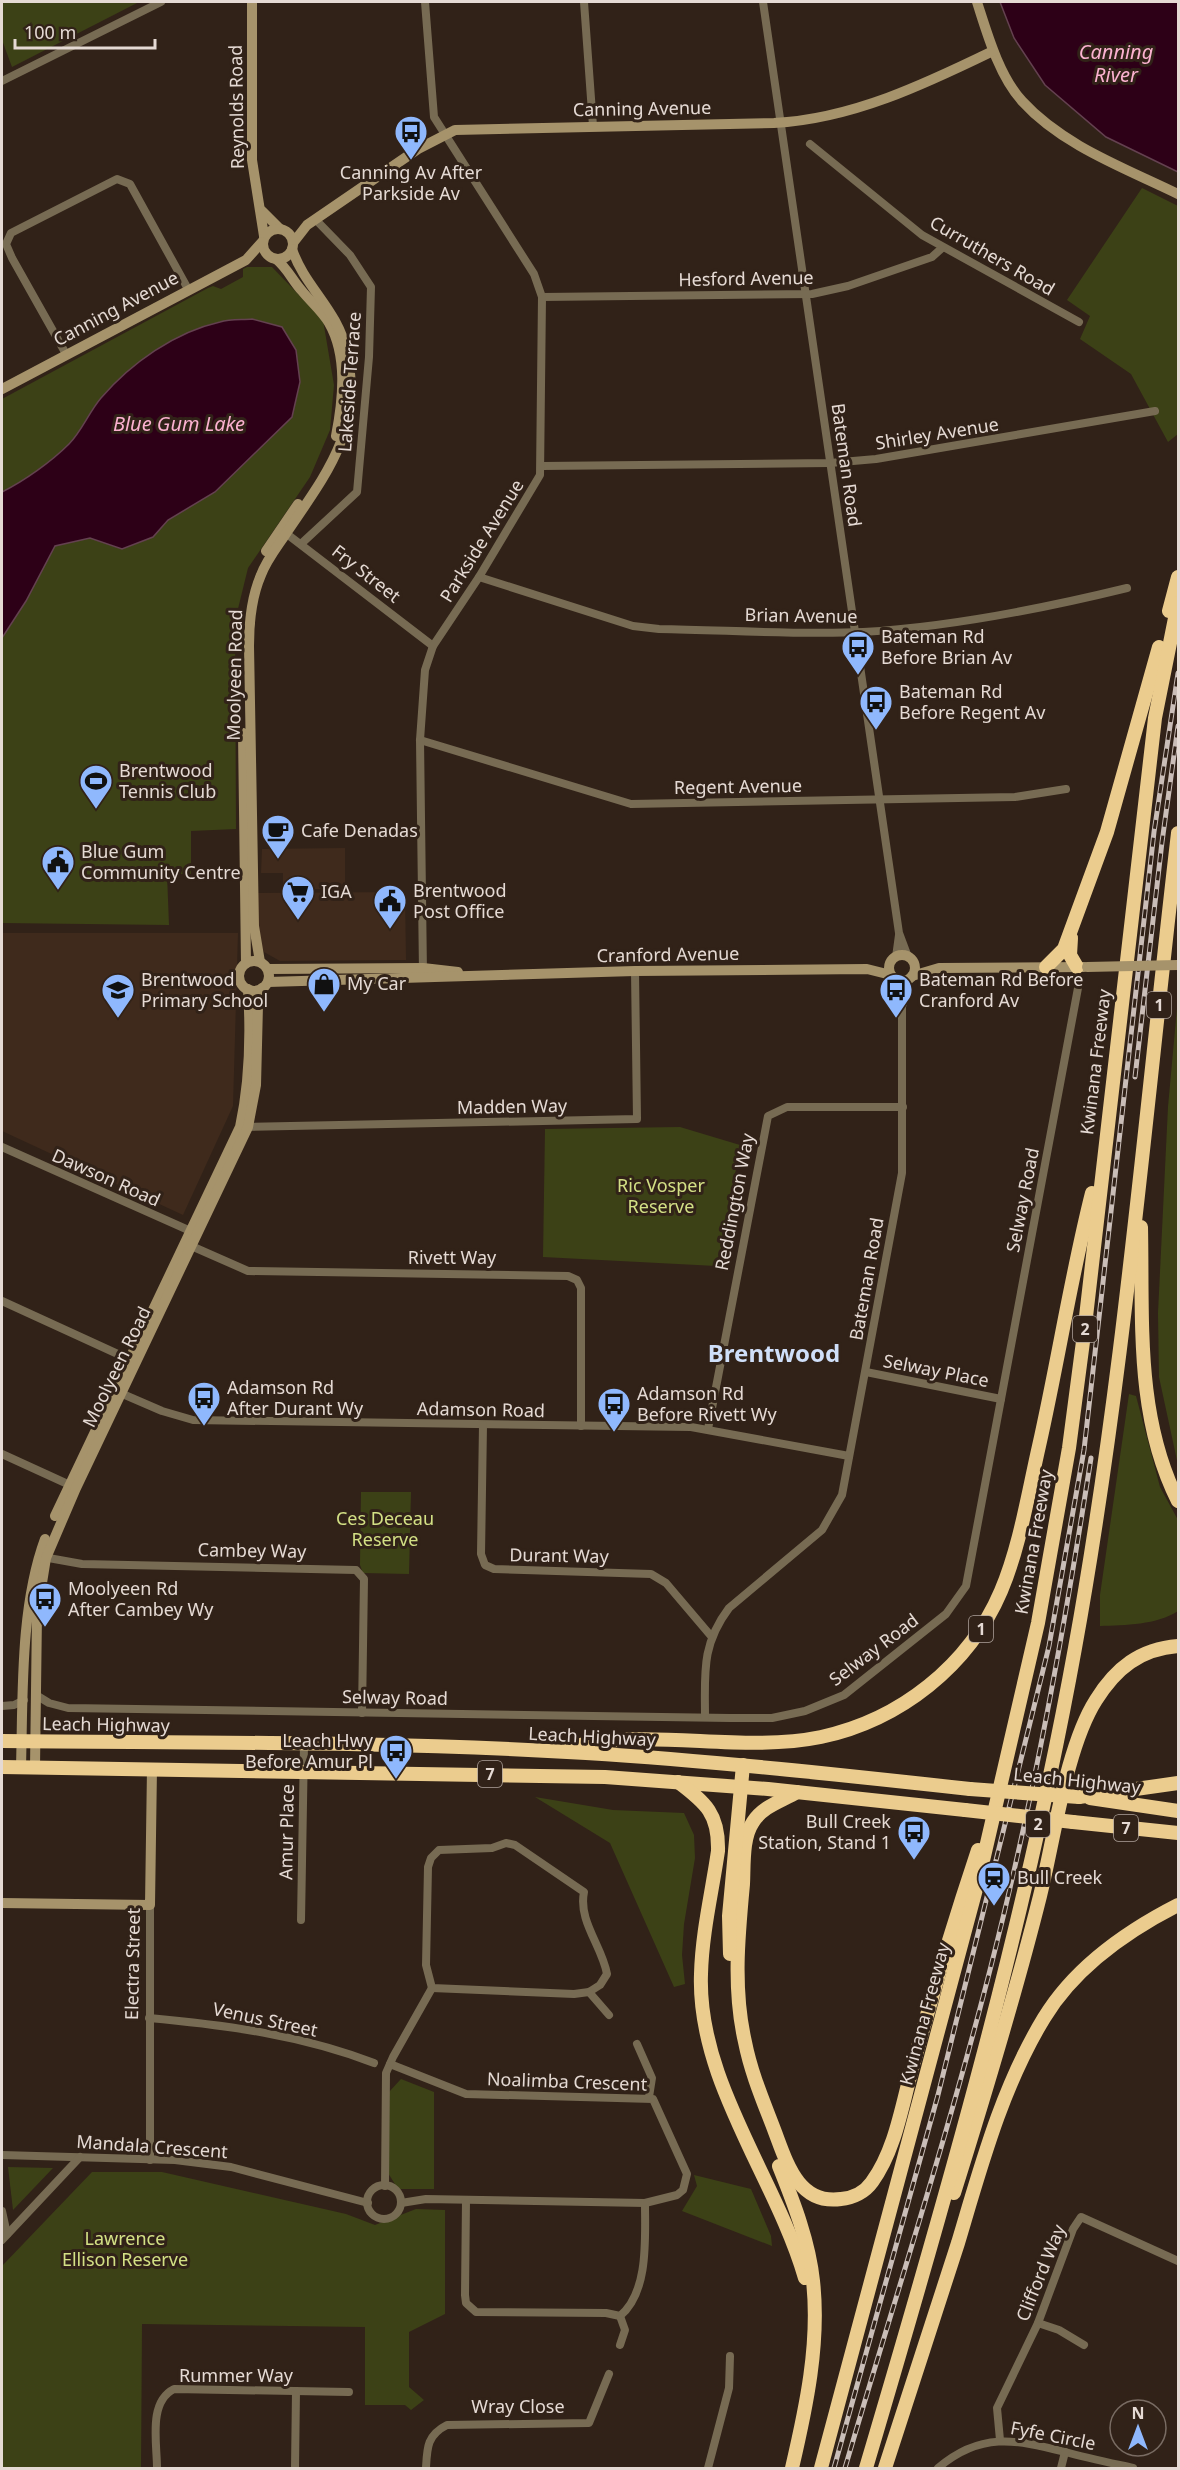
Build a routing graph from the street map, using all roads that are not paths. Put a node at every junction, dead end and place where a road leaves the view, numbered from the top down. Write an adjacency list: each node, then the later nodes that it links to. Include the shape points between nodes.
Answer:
1 (252, 2): 14 (main road, Reynolds Road, via 252,160)
2 (425, 2): 11 (street, Parkside Avenue, via 432,105 434,117)
3 (584, 2): 10 (street)
4 (763, 2): 9 (street, Bateman Road)
5 (977, 2): 7 (main road)
6 (155, 3): 8 (street)
7 (993, 51): 9 (main road, Canning Avenue, via 875,103); 13 (main road, via 1021,100 1046,122 1074,143)
8 (2, 81)
9 (781, 123): 10 (main road, Canning Avenue); 23 (street, Bateman Road)
10 (593, 126): 11 (main road, Canning Avenue, via 472,128)
11 (445, 134): 15 (main road, Canning Avenue); 24 (street, Parkside Avenue, via 534,274)
12 (810, 144): 19 (street, Curruthers Road)
13 (1179, 194)
14 (262, 211): 16 (main road); 17 (main road, Reynolds Road)
15 (311, 222): 16 (main road, Canning Avenue); 18 (main road, Canning Avenue); 32 (street, Lakeside Terrace, via 350,255 371,287 357,492)
16 (281, 229): 17 (main road, Canning Avenue, via 270,230); 18 (main road, via 290,235)
17 (263, 239): 20 (main road, via 264,250); 21 (main road, Canning Avenue)
18 (292, 246): 20 (main road, Canning Avenue, via 286,256); 31 (main road, Moolyeen Road, via 296,263 336,322 346,350 350,380 347,420 330,471)
19 (942, 248): 23 (street, Hesford Avenue, via 932,257 879,275); 25 (street, Curruthers Road)
20 (273, 258): 21 (main road, Canning Avenue); 31 (main road, Moolyeen Road, via 292,273 299,288 329,322 342,372 335,443)
21 (246, 260): 22 (main road, Canning Avenue)
22 (188, 290): 26 (main road, Canning Avenue); 26 (street, via 130,184 117,179 96,188 11,233 6,244)
23 (806, 294): 24 (street, Hesford Avenue); 29 (street, Bateman Road)
24 (542, 297): 30 (street, Parkside Avenue)
25 (1079, 322)
26 (66, 354): 27 (main road, Canning Avenue)
27 (2, 389)
28 (1155, 411): 29 (street, Shirley Avenue, via 915,454)
29 (830, 463): 30 (street, Shirley Avenue); 37 (street, Bateman Road)
30 (542, 466): 33 (street, Parkside Avenue, via 535,486)
31 (283, 531): 32 (street, Fry Street); 47 (main road, Moolyeen Road, via 257,567 243,621); 49 (main road, Moolyeen Road, via 261,575 249,621 254,926)
32 (302, 543): 38 (street, Fry Street)
33 (479, 577): 37 (street, Brian Avenue, via 633,626); 38 (street, Parkside Avenue)
34 (1179, 577): 43 (highway, via 1107,832)
35 (1127, 588): 37 (street, Brian Avenue, via 938,625)
36 (1179, 603): 65 (highway, Kwinana Freeway / 1, via 1154,727)
37 (855, 632): 41 (street, Bateman Road)
38 (433, 646): 39 (street, Parkside Avenue, via 425,670)
39 (420, 740): 41 (street, Regent Avenue, via 631,804); 55 (street, Parkside Avenue)
40 (1066, 789): 41 (street, Regent Avenue, via 1015,797)
41 (880, 800): 44 (street, Bateman Road)
42 (1179, 833): 66 (highway, 1)
43 (1073, 928): 50 (highway, via 1061,954); 51 (highway, via 1070,955)
44 (899, 933): 45 (street, Bateman Road); 46 (street, Bateman Road)
45 (910, 959): 46 (main road, Cranford Avenue); 52 (main road, Cranford Avenue); 57 (main road, via 914,969)
46 (893, 960): 53 (main road, Cranford Avenue); 56 (main road)
47 (246, 963): 49 (main road); 60 (main road, Moolyeen Road, via 239,977)
48 (1179, 965): 51 (main road, Cranford Avenue, bridge)
49 (264, 966): 55 (main road, Cranford Avenue); 58 (main road, Moolyeen Road)
50 (1046, 967): 51 (main road, Cranford Avenue); 52 (main road, Cranford Avenue)
51 (1082, 967)
52 (939, 968): 57 (main road, Cranford Avenue)
53 (867, 969): 54 (main road, Cranford Avenue); 56 (main road, Cranford Avenue)
54 (635, 971): 55 (main road, Cranford Avenue); 63 (street, Madden Way, via 637,1119)
55 (423, 973): 58 (main road, Cranford Avenue)
56 (893, 977): 57 (main road, Cranford Avenue); 61 (street, Bateman Road)
57 (910, 978): 61 (street, Bateman Road)
58 (265, 985): 60 (main road); 63 (main road, Moolyeen Road, via 258,1005 256,1084)
59 (1078, 988): 73 (street, Selway Road)
60 (248, 989): 63 (main road, Moolyeen Road, via 250,1035)
61 (902, 1005): 62 (street, Bateman Road)
62 (903, 1107): 71 (street, Bateman Road, via 902,1173); 76 (street, Reddington Way, via 788,1107 768,1116)
63 (244, 1127): 67 (main road, Moolyeen Road)
64 (2, 1147): 67 (street, Dawson Road)
65 (1104, 1147): 92 (highway, 1, via 1077,1253 1057,1364 1015,1550 992,1610 960,1656 930,1685 881,1717 821,1737 760,1742 595,1740); 94 (highway, Kwinana Freeway / 2, via 1069,1448 1038,1623)
66 (1139, 1177): 80 (highway, 1, via 1146,1396 1151,1425); 142 (highway, 2, via 1091,1550 1052,1763 994,2010)
67 (195, 1233): 68 (main road, Moolyeen Road)
68 (189, 1245): 70 (main road, Moolyeen Road); 75 (street, Rivett Way, via 248,1272 568,1276 577,1280 581,1288)
69 (2, 1301): 70 (street)
70 (133, 1361): 72 (main road, Moolyeen Road)
71 (866, 1372): 73 (street, Selway Place); 78 (street, Bateman Road)
72 (118, 1392): 74 (street, Adamson Road, via 193,1420); 79 (main road, Moolyeen Road)
73 (1001, 1399): 88 (street, Selway Road, via 966,1586 946,1614 844,1695 805,1711 772,1718)
74 (483, 1425): 75 (street, Adamson Road); 82 (street, Durant Way, via 481,1554 485,1564 494,1569 651,1574 666,1583)
75 (581, 1426): 76 (street, Adamson Road)
76 (708, 1429): 78 (street, Adamson Road)
77 (2, 1454): 79 (street)
78 (849, 1456): 82 (street, Bateman Road, via 842,1495 822,1530 729,1608)
79 (73, 1486): 81 (main road, Moolyeen Road)
80 (1179, 1501)
81 (43, 1557): 84 (main road, Moolyeen Road, via 37,1614); 85 (main road, Moolyeen Road, via 30,1599); 87 (street, Cambey Way, via 82,1564 356,1570 364,1579)
82 (711, 1636): 88 (street, Bateman Road, via 705,1661)
83 (1179, 1646): 142 (highway, via 1160,1647 1124,1665 1094,1702 1083,1728 998,2052)
84 (36, 1695): 87 (street, Selway Road, via 68,1708); 90 (main road, Moolyeen Road)
85 (24, 1700): 86 (street); 90 (main road, Moolyeen Road)
86 (2, 1706)
87 (362, 1713): 88 (street, Selway Road)
88 (705, 1717)
89 (2, 1741): 90 (highway, Leach Highway / 7)
90 (28, 1742): 91 (highway, Leach Highway / 7); 96 (main road, Moolyeen Road)
91 (304, 1745): 92 (highway, Leach Highway / 7); 98 (street, Amur Place)
92 (555, 1752): 93 (highway, Leach Highway / 7)
93 (743, 1765): 101 (highway); 103 (highway, Leach Highway / 7, bridge)
94 (1006, 1766): 122 (highway, via 954,1921 895,2131 879,2172 863,2191 839,2200 811,2194); 148 (highway, Kwinana Freeway / 2)
95 (2, 1767): 96 (highway, 7)
96 (28, 1767): 97 (highway, 7)
97 (152, 1768): 98 (highway, 7); 107 (main road, Electra Street)
98 (302, 1771): 99 (highway, 7, via 548,1775); 109 (street, Amur Place)
99 (677, 1782): 101 (highway, 7); 133 (highway, via 706,1805 718,1832 701,1974 710,2040 747,2145 796,2248)
100 (1179, 1783): 103 (highway)
101 (740, 1787): 102 (highway, 7); 118 (highway, via 729,1916 729,1989 744,2070)
102 (797, 1792): 105 (highway, 7, bridge); 118 (highway, via 766,1808 752,1824 745,1856 737,1962 745,2042)
103 (1079, 1797): 104 (highway, Leach Highway / 7)
104 (1179, 1811)
105 (1179, 1833)
106 (2, 1903): 107 (main road)
107 (150, 1905): 113 (street, Electra Street)
108 (1179, 1905): 149 (highway, via 1108,1948 1072,1982 1044,2017 1001,2107)
109 (301, 1920)
110 (432, 1988): 111 (street); 111 (street, via 426,1965 430,1858 439,1850 492,1848 506,1843 515,1845 584,1892 581,1909 604,1958 607,1974); 116 (street)
111 (589, 1992): 112 (street)
112 (609, 2015)
113 (149, 2018): 115 (street, Venus Street, via 247,2028); 121 (street, Electra Street)
114 (637, 2044): 117 (street, via 652,2078)
115 (374, 2063)
116 (390, 2064): 117 (street, Noalimba Crescent, via 465,2094); 123 (street, via 384,2087)
117 (649, 2097): 126 (street, Noalimba Crescent, via 658,2105 687,2174 683,2190 677,2195)
118 (776, 2146): 122 (highway)
119 (2, 2156): 120 (street, Mandala Crescent)
120 (80, 2157): 121 (street, Mandala Crescent); 129 (street)
121 (150, 2160): 125 (street, Mandala Crescent, via 231,2167)
122 (788, 2176): 133 (highway, via 813,2279)
123 (385, 2186): 125 (street, via 374,2190); 127 (street, via 398,2192)
124 (466, 2200): 126 (street, Noalimba Crescent); 127 (street, Noalimba Crescent, via 426,2199); 131 (street, via 465,2295 471,2310)
125 (368, 2203): 127 (street, Mandala Crescent, via 373,2214 384,2219 396,2215)
126 (645, 2203): 131 (street, via 640,2273 633,2302)
127 (401, 2204)
128 (2, 2211): 129 (street)
129 (4, 2237)
130 (1179, 2261): 132 (street, Clifford Way, via 1081,2217)
131 (620, 2316): 134 (street, via 625,2330)
132 (1038, 2322): 135 (street); 140 (street, Clifford Way, via 997,2408)
133 (814, 2330): 147 (highway, via 809,2381)
134 (620, 2345)
135 (1084, 2345)
136 (730, 2356): 146 (street, via 729,2388)
137 (609, 2374): 145 (street, Wray Close, via 589,2422 447,2425 427,2444)
138 (296, 2391): 139 (street, Rummer Way); 143 (street, Rummer Way, via 174,2389 163,2395 158,2406); 144 (street)
139 (349, 2392)
140 (1000, 2440): 141 (street, Fyfe Circle); 150 (street, Fyfe Circle, via 971,2446)
141 (1065, 2452): 151 (street); 152 (street, Fyfe Circle)
142 (867, 2463)
143 (157, 2469)
144 (295, 2469)
145 (426, 2469)
146 (708, 2469)
147 (792, 2469)
148 (821, 2469)
149 (885, 2469)
150 (938, 2469)
151 (1061, 2469)
152 (1133, 2469)

